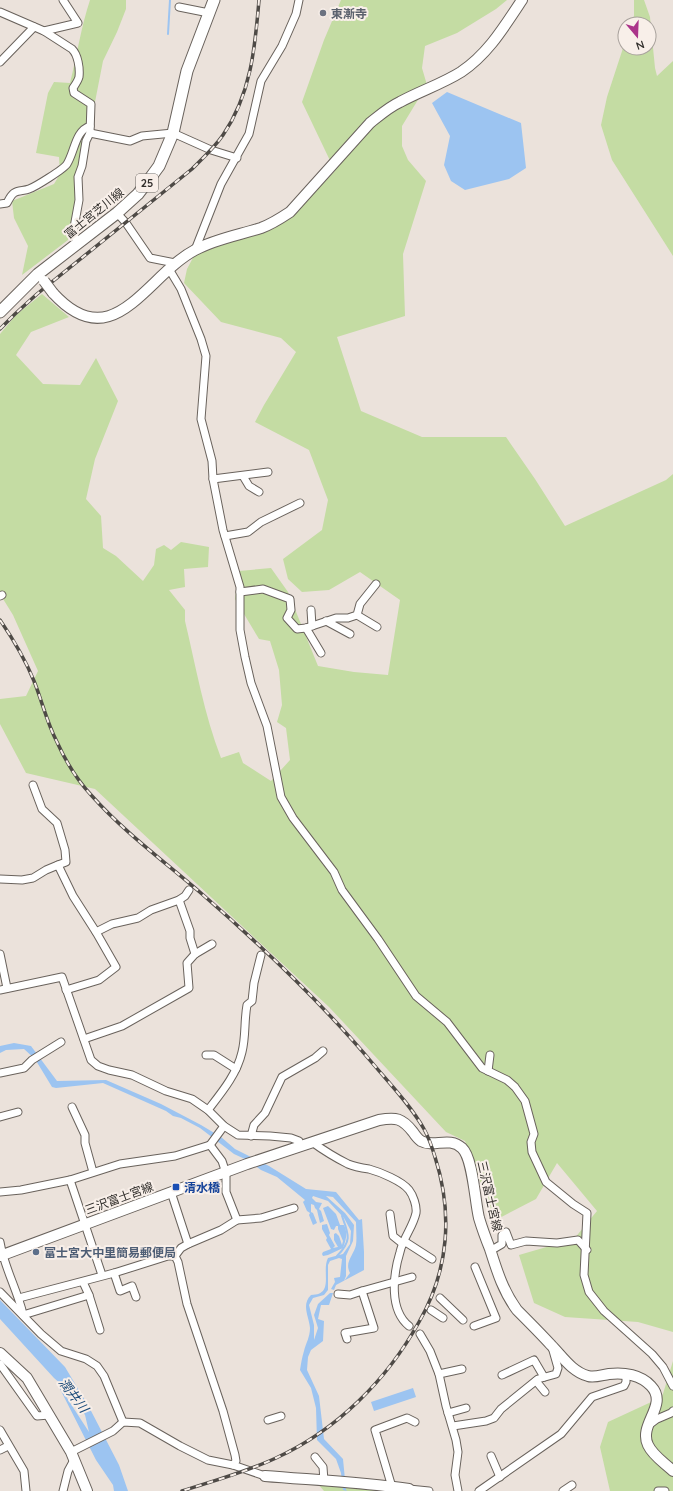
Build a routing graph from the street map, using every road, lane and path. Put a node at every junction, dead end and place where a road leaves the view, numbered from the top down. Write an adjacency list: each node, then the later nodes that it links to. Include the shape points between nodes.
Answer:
1 (63, 0): 9 (street, via 78,23)
2 (214, 0): 7 (main road, 富士宮芝川線 / 25)
3 (298, 0): 13 (street, via 296,14 282,46 261,81 249,134)
4 (522, 0): 17 (main road, via 490,47 474,62 460,73 398,102 370,123 290,212 262,228)
5 (179, 7): 7 (street)
6 (0, 12): 8 (street)
7 (209, 13): 12 (main road, 富士宮芝川線 / 25, via 187,71)
8 (34, 27): 9 (street); 10 (street)
9 (44, 31): 11 (street, via 76,53 79,77 73,88 74,93 91,104)
10 (0, 62)
11 (90, 129): 12 (street, via 130,141 142,136); 14 (street, via 84,128 62,170 30,189 17,191 7,203); 16 (street, via 78,177 79,200 73,233)
12 (173, 133): 13 (street, via 211,150); 15 (main road, 富士宮芝川線 / 25, via 159,166 138,194)
13 (237, 158): 17 (street, via 221,184)
14 (0, 204)
15 (117, 213): 16 (main road, 富士宮芝川線 / 25); 18 (street, via 150,258)
16 (78, 244): 19 (main road, 富士宮芝川線 / 25)
17 (195, 250): 18 (main road)
18 (172, 266): 19 (main road, bridge, via 134,303 117,314 98,318 78,314 61,301); 23 (street, via 206,356 201,419 212,461)
19 (41, 278): 20 (main road, 富士宮芝川線 / 25)
20 (0, 312)
21 (268, 472): 22 (street)
22 (243, 476): 23 (street); 24 (street, via 249,486)
23 (213, 479): 26 (street)
24 (259, 492)
25 (300, 503): 26 (street, via 265,520 248,532)
26 (225, 536): 28 (street)
27 (376, 584): 30 (street, via 360,604)
28 (240, 592): 32 (street, via 263,589 290,599 291,610 287,618 297,629); 54 (street, via 240,630 245,657 251,683 267,726 283,802 334,872 342,890 416,996 447,1022 482,1068)
29 (311, 610): 32 (street)
30 (357, 615): 31 (street); 33 (street)
31 (326, 621): 32 (street); 34 (street)
32 (309, 627): 35 (street)
33 (377, 627)
34 (350, 634)
35 (321, 653)
36 (32, 785): 37 (street, via 42,809 58,823 66,862)
37 (58, 865): 38 (street, via 33,878); 41 (street, via 73,896)
38 (0, 879)
39 (189, 890): 40 (street)
40 (179, 900): 41 (street, via 151,910 138,918 112,924); 44 (street)
41 (96, 932): 47 (street, via 116,967 99,980)
42 (212, 944): 44 (street)
43 (0, 954): 46 (street)
44 (195, 954): 48 (street, via 187,963 189,988 122,1026)
45 (261, 955): 53 (street, via 252,1001 247,1005 242,1052)
46 (4, 989): 47 (street, via 62,977)
47 (66, 990): 48 (street)
48 (84, 1039): 57 (street, via 91,1060 98,1066 132,1075 166,1091 192,1099)
49 (61, 1042): 55 (street, via 24,1068)
50 (323, 1051): 61 (street, via 282,1077 265,1113 254,1125)
51 (206, 1055): 53 (street, via 214,1055)
52 (490, 1055): 54 (street)
53 (236, 1069): 57 (street)
54 (488, 1071): 77 (street, via 507,1080 524,1101 534,1134 531,1142 532,1152 546,1182 587,1213)
55 (0, 1073)
56 (72, 1107): 65 (street, via 85,1134 84,1143)
57 (208, 1110): 60 (street)
58 (18, 1112): 59 (street)
59 (0, 1117)
60 (222, 1130): 61 (street); 63 (street)
61 (251, 1136): 64 (street, via 291,1138 299,1141)
62 (312, 1142): 64 (main road, 三沢富士宮線); 75 (street, via 348,1164 390,1177 409,1190 416,1211); 78 (main road, 三沢富士宮線, via 391,1118 406,1124 419,1140 424,1142 456,1143 468,1159 479,1218)
63 (212, 1143): 65 (street, via 175,1156 120,1164); 66 (street)
64 (300, 1146): 66 (main road, 三沢富士宮線)
65 (93, 1172): 67 (street)
66 (226, 1173): 69 (main road, 三沢富士宮線); 72 (street, via 226,1192)
67 (70, 1180): 68 (street); 73 (street)
68 (0, 1192)
69 (172, 1192): 73 (main road, 三沢富士宮線); 76 (street)
70 (294, 1208): 72 (street, via 261,1218)
71 (390, 1214): 75 (street, via 393,1236)
72 (237, 1220): 76 (street)
73 (85, 1224): 79 (main road, 三沢富士宮線); 84 (street)
74 (0, 1242): 79 (street)
75 (404, 1242): 81 (street); 87 (street)
76 (188, 1244): 80 (street, via 181,1248)
77 (586, 1250): 78 (street, via 578,1240 557,1243 526,1241 511,1245 506,1232 502,1234 502,1244); 112 (street, via 584,1275 590,1292 604,1311 652,1354 663,1367)
78 (490, 1251): 104 (main road, 三沢富士宮線, via 498,1276 510,1300)
79 (1, 1256): 93 (street)
80 (176, 1256): 83 (street, via 168,1256); 130 (street, via 188,1304 235,1455 236,1461)
81 (432, 1259)
82 (475, 1267): 100 (street, via 496,1318)
83 (114, 1273): 84 (street); 92 (street, via 120,1291 132,1286)
84 (102, 1275): 86 (street)
85 (412, 1277): 87 (street)
86 (83, 1282): 91 (street); 93 (street)
87 (395, 1283): 88 (street); 99 (street, via 396,1306)
88 (362, 1291): 90 (street, via 350,1295); 103 (street, via 374,1328 345,1333)
89 (0, 1292): 96 (street)
90 (338, 1294)
91 (89, 1295): 96 (street); 101 (street)
92 (136, 1297)
93 (19, 1298): 96 (street)
94 (440, 1298): 98 (street)
95 (432, 1310): 97 (street)
96 (23, 1315): 120 (street, via 61,1351 97,1366 104,1376)
97 (443, 1318)
98 (463, 1320)
99 (409, 1326)
100 (474, 1326)
101 (100, 1330)
102 (420, 1334): 107 (street)
103 (347, 1339)
104 (552, 1345): 108 (main road, 三沢富士宮線, via 571,1366 588,1376); 110 (street, via 558,1368 556,1374)
105 (1, 1360): 117 (main road, via 27,1378); 117 (street, via 37,1416)
106 (462, 1369): 107 (street)
107 (439, 1374): 116 (street)
108 (626, 1374): 123 (main road, 三沢富士宮線, via 638,1376 656,1391 656,1408); 133 (street, via 624,1386 592,1397 561,1434)
109 (502, 1375): 110 (street, via 534,1360)
110 (544, 1377): 111 (street)
111 (536, 1381): 113 (street); 122 (street, via 501,1409 494,1418)
112 (673, 1386)
113 (545, 1392)
114 (466, 1408): 116 (street)
115 (673, 1411): 123 (street, via 657,1418)
116 (448, 1413): 122 (street)
117 (49, 1414): 127 (main road)
118 (281, 1416): 119 (street)
119 (268, 1420)
120 (123, 1422): 127 (street, via 113,1431); 130 (street, via 140,1423 208,1460)
121 (415, 1422): 136 (street, via 407,1418 375,1430)
122 (453, 1426): 142 (street, via 458,1452 455,1475)
123 (647, 1427): 131 (main road, 三沢富士宮線, via 645,1439 648,1446)
124 (0, 1430): 125 (street)
125 (8, 1446): 126 (street); 138 (street, via 24,1471)
126 (0, 1450)
127 (74, 1454): 139 (street); 140 (main road)
128 (491, 1456): 133 (street)
129 (315, 1457): 134 (street, via 323,1467)
130 (233, 1465): 132 (street)
131 (673, 1471)
132 (265, 1476): 134 (main road)
133 (500, 1477): 143 (street)
134 (324, 1481): 136 (main road)
135 (572, 1485): 144 (street)
136 (392, 1487): 137 (main road)
137 (410, 1490): 141 (street)
138 (26, 1491)
139 (63, 1491)
140 (87, 1491)
141 (429, 1491)
142 (458, 1491)
143 (479, 1491)
144 (563, 1491)
145 (658, 1491): 146 (street)
146 (665, 1491)

